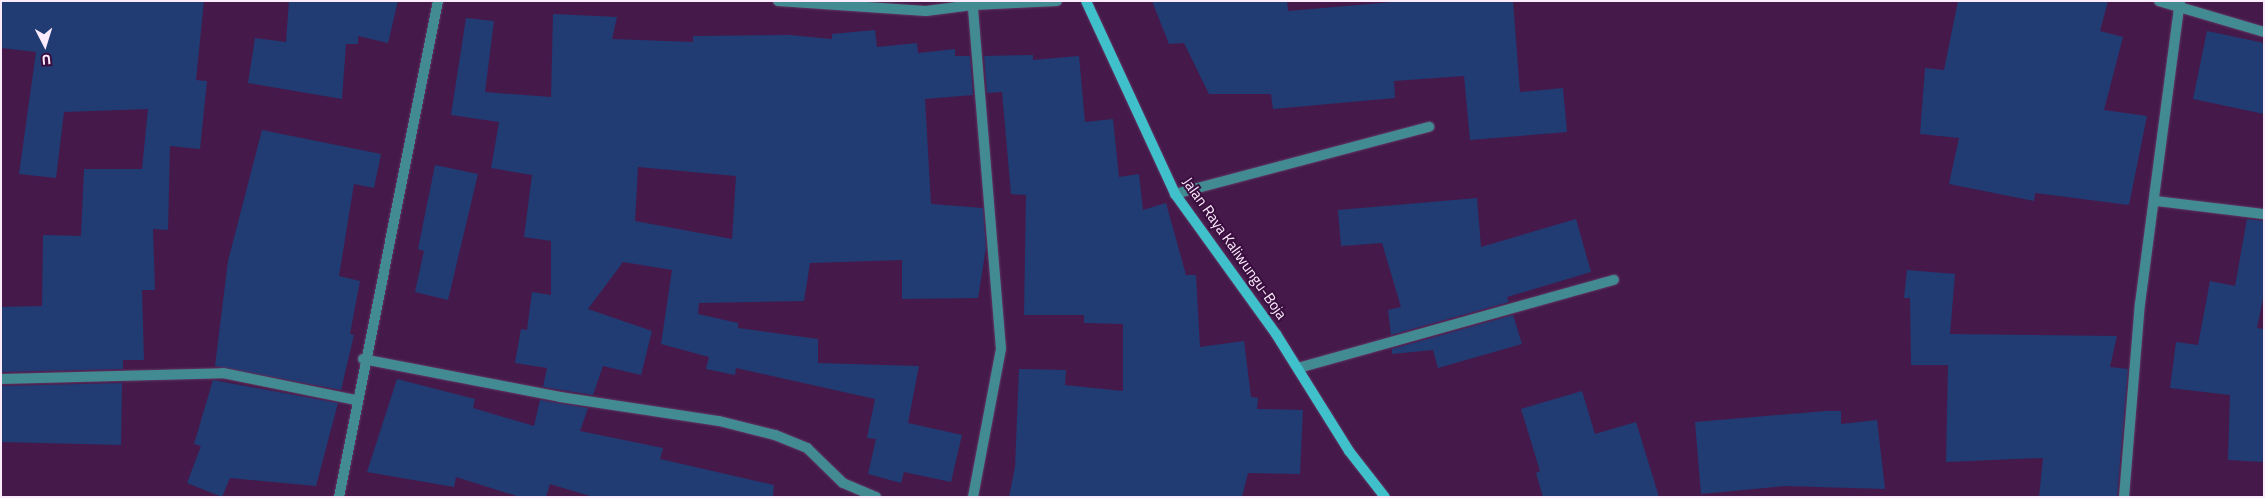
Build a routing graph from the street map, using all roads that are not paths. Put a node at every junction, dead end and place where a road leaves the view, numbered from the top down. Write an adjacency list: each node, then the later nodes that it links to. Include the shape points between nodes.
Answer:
1 (438, 1): 14 (street)
2 (778, 1): 6 (street, via 926,10)
3 (1057, 1): 6 (street)
4 (1086, 1): 10 (main road, Jalan Raya Kaliwungu-Boja)
5 (2159, 1): 7 (street)
6 (972, 5): 20 (street, via 1001,349)
7 (2180, 5): 8 (street); 11 (street)
8 (2264, 32)
9 (1429, 127): 10 (street)
10 (1175, 194): 15 (main road, Jalan Raya Kaliwungu-Boja)
11 (2156, 201): 12 (street); 22 (street, via 2140,304)
12 (2264, 214)
13 (1614, 280): 15 (street)
14 (363, 359): 17 (street); 19 (street, via 560,397 719,421 775,435 807,448 844,483)
15 (1298, 368): 21 (main road, Jalan Raya Kaliwungu-Boja, via 1349,451)
16 (1, 379): 17 (street, via 223,373)
17 (356, 400): 18 (street)
18 (339, 497)
19 (876, 497)
20 (973, 497)
21 (1385, 497)
22 (2124, 497)

